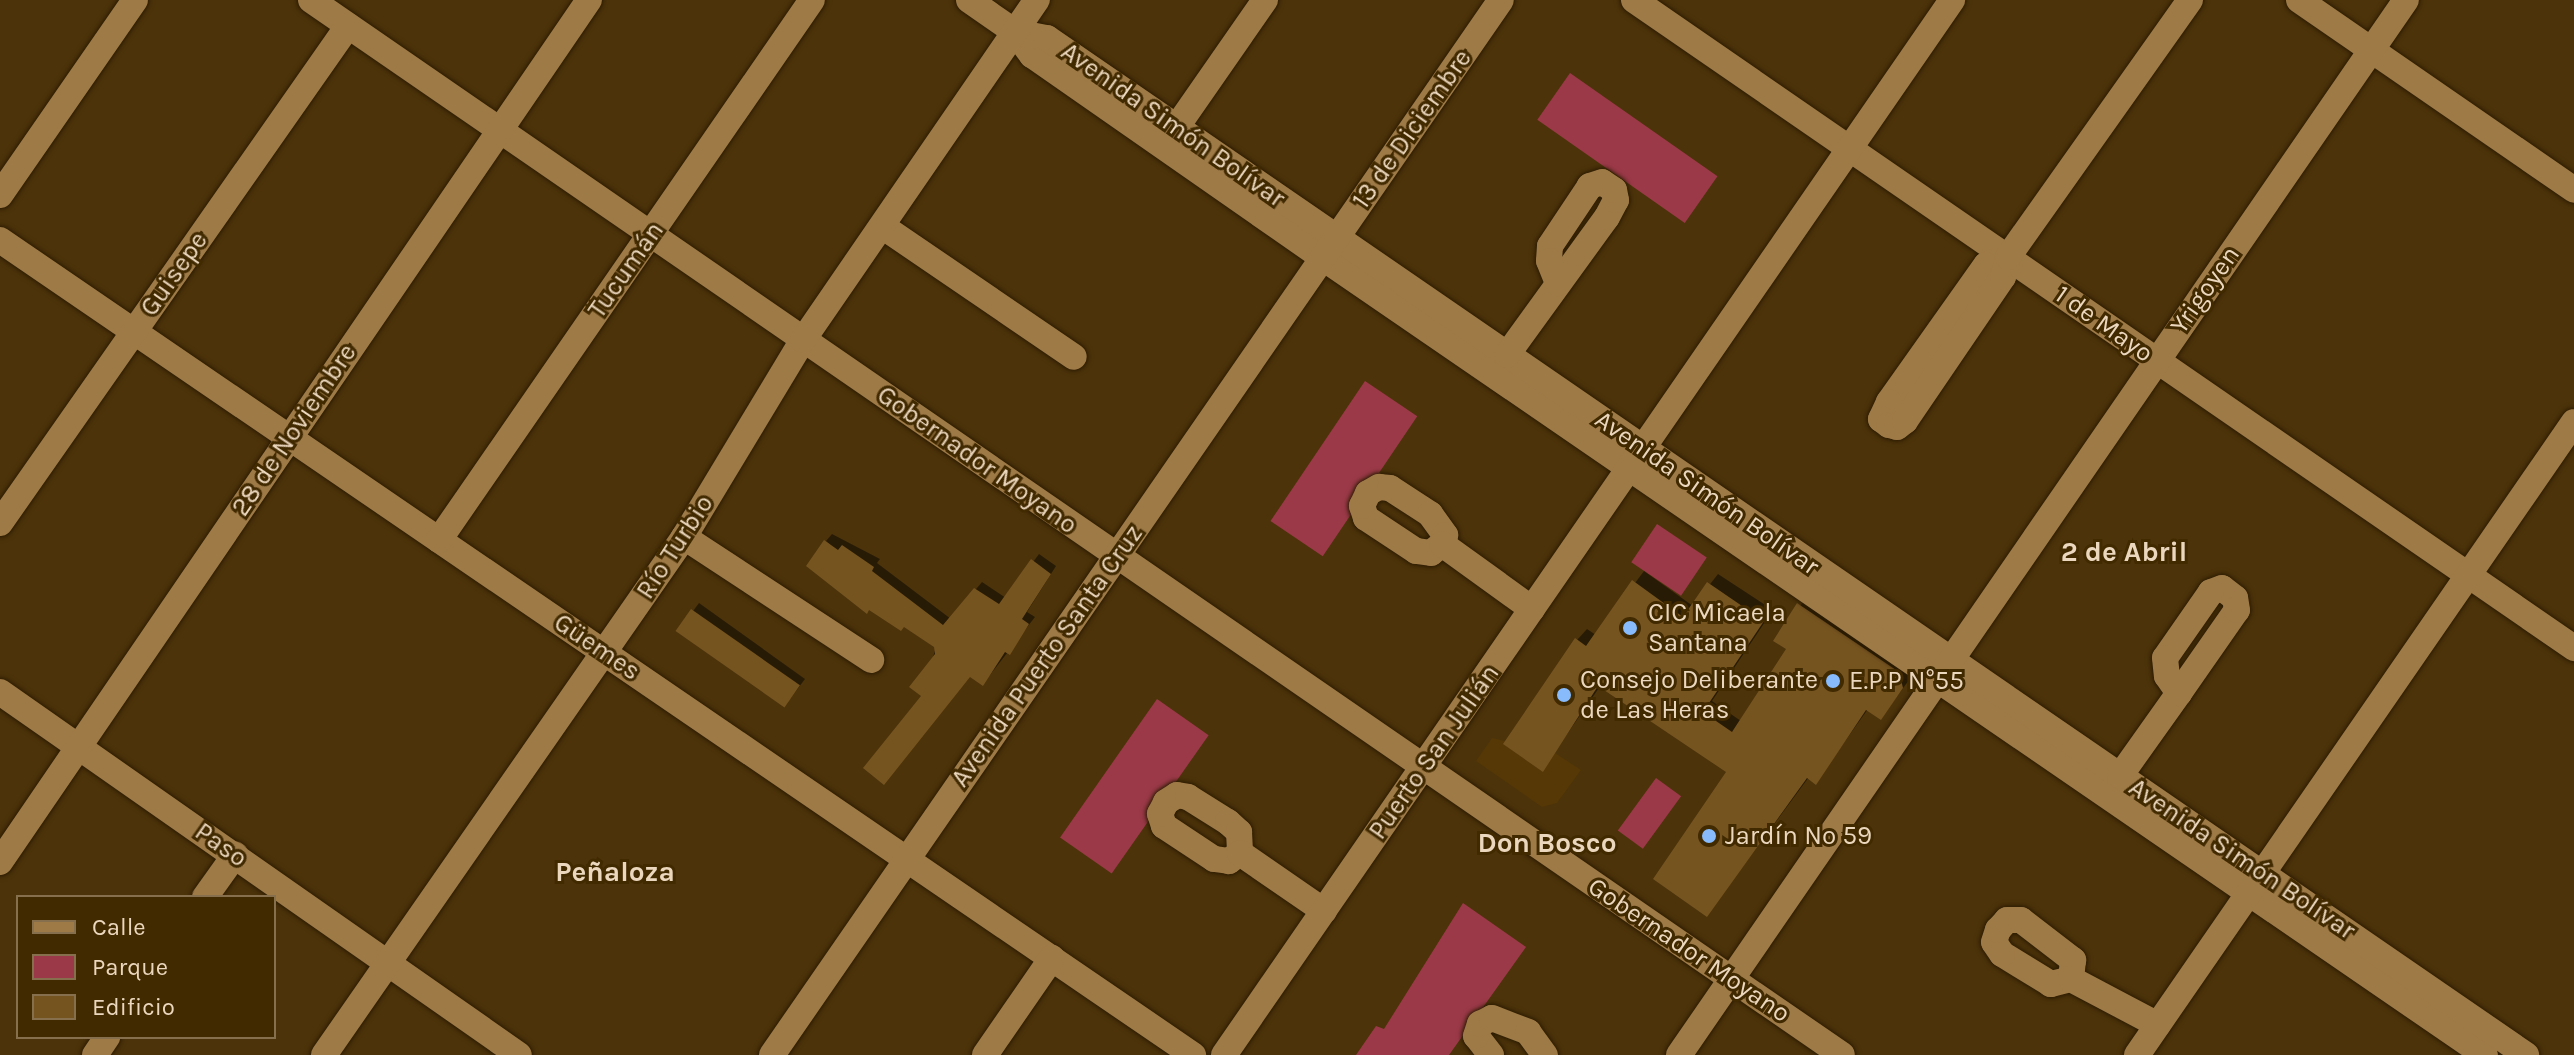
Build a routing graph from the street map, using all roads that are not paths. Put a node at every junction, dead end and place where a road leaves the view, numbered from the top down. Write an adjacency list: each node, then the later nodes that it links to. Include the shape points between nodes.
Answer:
1 (135, 0): 21 (street)
2 (311, 0): 14 (street, Gobernador Moyano)
3 (589, 0): 18 (street, 28 de Noviembre)
4 (812, 0): 23 (street, Tucumán)
5 (969, 0): 15 (street)
6 (1037, 0): 15 (street, Río Turbio)
7 (1265, 0): 17 (street)
8 (1501, 0): 25 (street, 13 de Diciembre)
9 (1634, 0): 19 (street, 1 de Mayo)
10 (1952, 0): 19 (street, Puerto San Julián)
11 (2190, 0): 26 (street)
12 (2299, 0): 16 (street)
13 (2406, 0): 16 (street, Yrigoyen)
14 (348, 26): 18 (street, Gobernador Moyano); 28 (street, Guisepe)
15 (1015, 32): 17 (street, Avenida Simón Bolívar, via 1047,38); 22 (street, Río Turbio); 25 (street, Avenida Simón Bolívar, via 1032,55)
16 (2371, 50): 20 (street); 32 (street, Yrigoyen)
17 (1176, 128): 25 (street, Avenida Simón Bolívar)
18 (500, 130): 23 (street, Gobernador Moyano); 34 (street, 28 de Noviembre)
19 (1850, 148): 26 (street, 1 de Mayo); 35 (street, Puerto San Julián)
20 (2574, 190)
21 (0, 195)
22 (882, 226): 29 (street, Río Turbio); 31 (street)
23 (651, 234): 29 (street, Gobernador Moyano); 38 (street, Tucumán)
24 (0, 240): 28 (street, Güemes)
25 (1330, 248): 30 (street, Avenida Simón Bolívar); 35 (street, Avenida Simón Bolívar); 40 (street, Avenida Puerto Santa Cruz)
26 (2008, 257): 26 (street, via 1986,265 1881,419 1897,427 1905,421 2003,277); 32 (street, 1 de Mayo)
27 (1558, 283): 30 (street)
28 (133, 332): 34 (street, Güemes); 36 (street, Guisepe)
29 (803, 340): 37 (street, Río Turbio); 40 (street, Gobernador Moyano)
30 (1507, 355): 35 (street, Avenida Simón Bolívar)
31 (1074, 357)
32 (2157, 360): 41 (street, 1 de Mayo); 46 (street, Yrigoyen)
33 (2574, 422): 41 (street)
34 (288, 438): 38 (street, Güemes); 49 (street, 28 de Noviembre)
35 (1636, 458): 42 (street, Puerto San Julián); 46 (street, Avenida Simón Bolívar)
36 (0, 523)
37 (684, 537): 44 (street, Río Turbio); 45 (street)
38 (439, 540): 44 (street, Güemes)
39 (1442, 544): 42 (street)
40 (1118, 557): 50 (street, Gobernador Moyano); 54 (street, Avenida Puerto Santa Cruz)
41 (2468, 575): 43 (street, 1 de Mayo); 56 (street)
42 (1532, 609): 50 (street, Puerto San Julián)
43 (2574, 648)
44 (604, 652): 54 (street, Güemes); 60 (street, Río Turbio)
45 (871, 660)
46 (1944, 670): 51 (street, Avenida Simón Bolívar); 56 (street, Avenida Simón Bolívar); 62 (street, Yrigoyen)
47 (0, 692): 49 (street, Paso)
48 (2179, 693): 51 (street)
49 (80, 747): 53 (street, Paso); 55 (street, 28 de Noviembre)
50 (1423, 767): 58 (street, Puerto San Julián); 62 (street, Gobernador Moyano)
51 (2120, 776): 56 (street, Avenida Simón Bolívar)
52 (1240, 853): 58 (street)
53 (235, 855): 57 (street); 60 (street, Paso)
54 (905, 858): 59 (street, Güemes); 67 (street, Avenida Puerto Santa Cruz)
55 (0, 862)
56 (2257, 882): 63 (street); 76 (street, Avenida Simón Bolívar); 77 (street, Avenida Simón Bolívar)
57 (206, 895)
58 (1324, 911): 70 (street, Puerto San Julián)
59 (1052, 958): 64 (street, Güemes); 68 (street)
60 (389, 962): 65 (street, Río Turbio); 66 (street, Paso)
61 (2071, 979): 63 (street)
62 (1731, 980): 73 (street, Yrigoyen); 74 (street, Gobernador Moyano)
63 (2158, 1025): 75 (street)
64 (1163, 1047): 69 (street, Güemes)
65 (324, 1055)
66 (519, 1055)
67 (772, 1055)
68 (985, 1055)
69 (1193, 1055)
70 (1224, 1055)
71 (1491, 1055): 72 (street, via 1476,1036 1480,1024 1502,1018 1528,1032)
72 (1545, 1055)
73 (1679, 1055)
74 (1842, 1055)
75 (2137, 1055)
76 (2485, 1055)
77 (2526, 1055)

